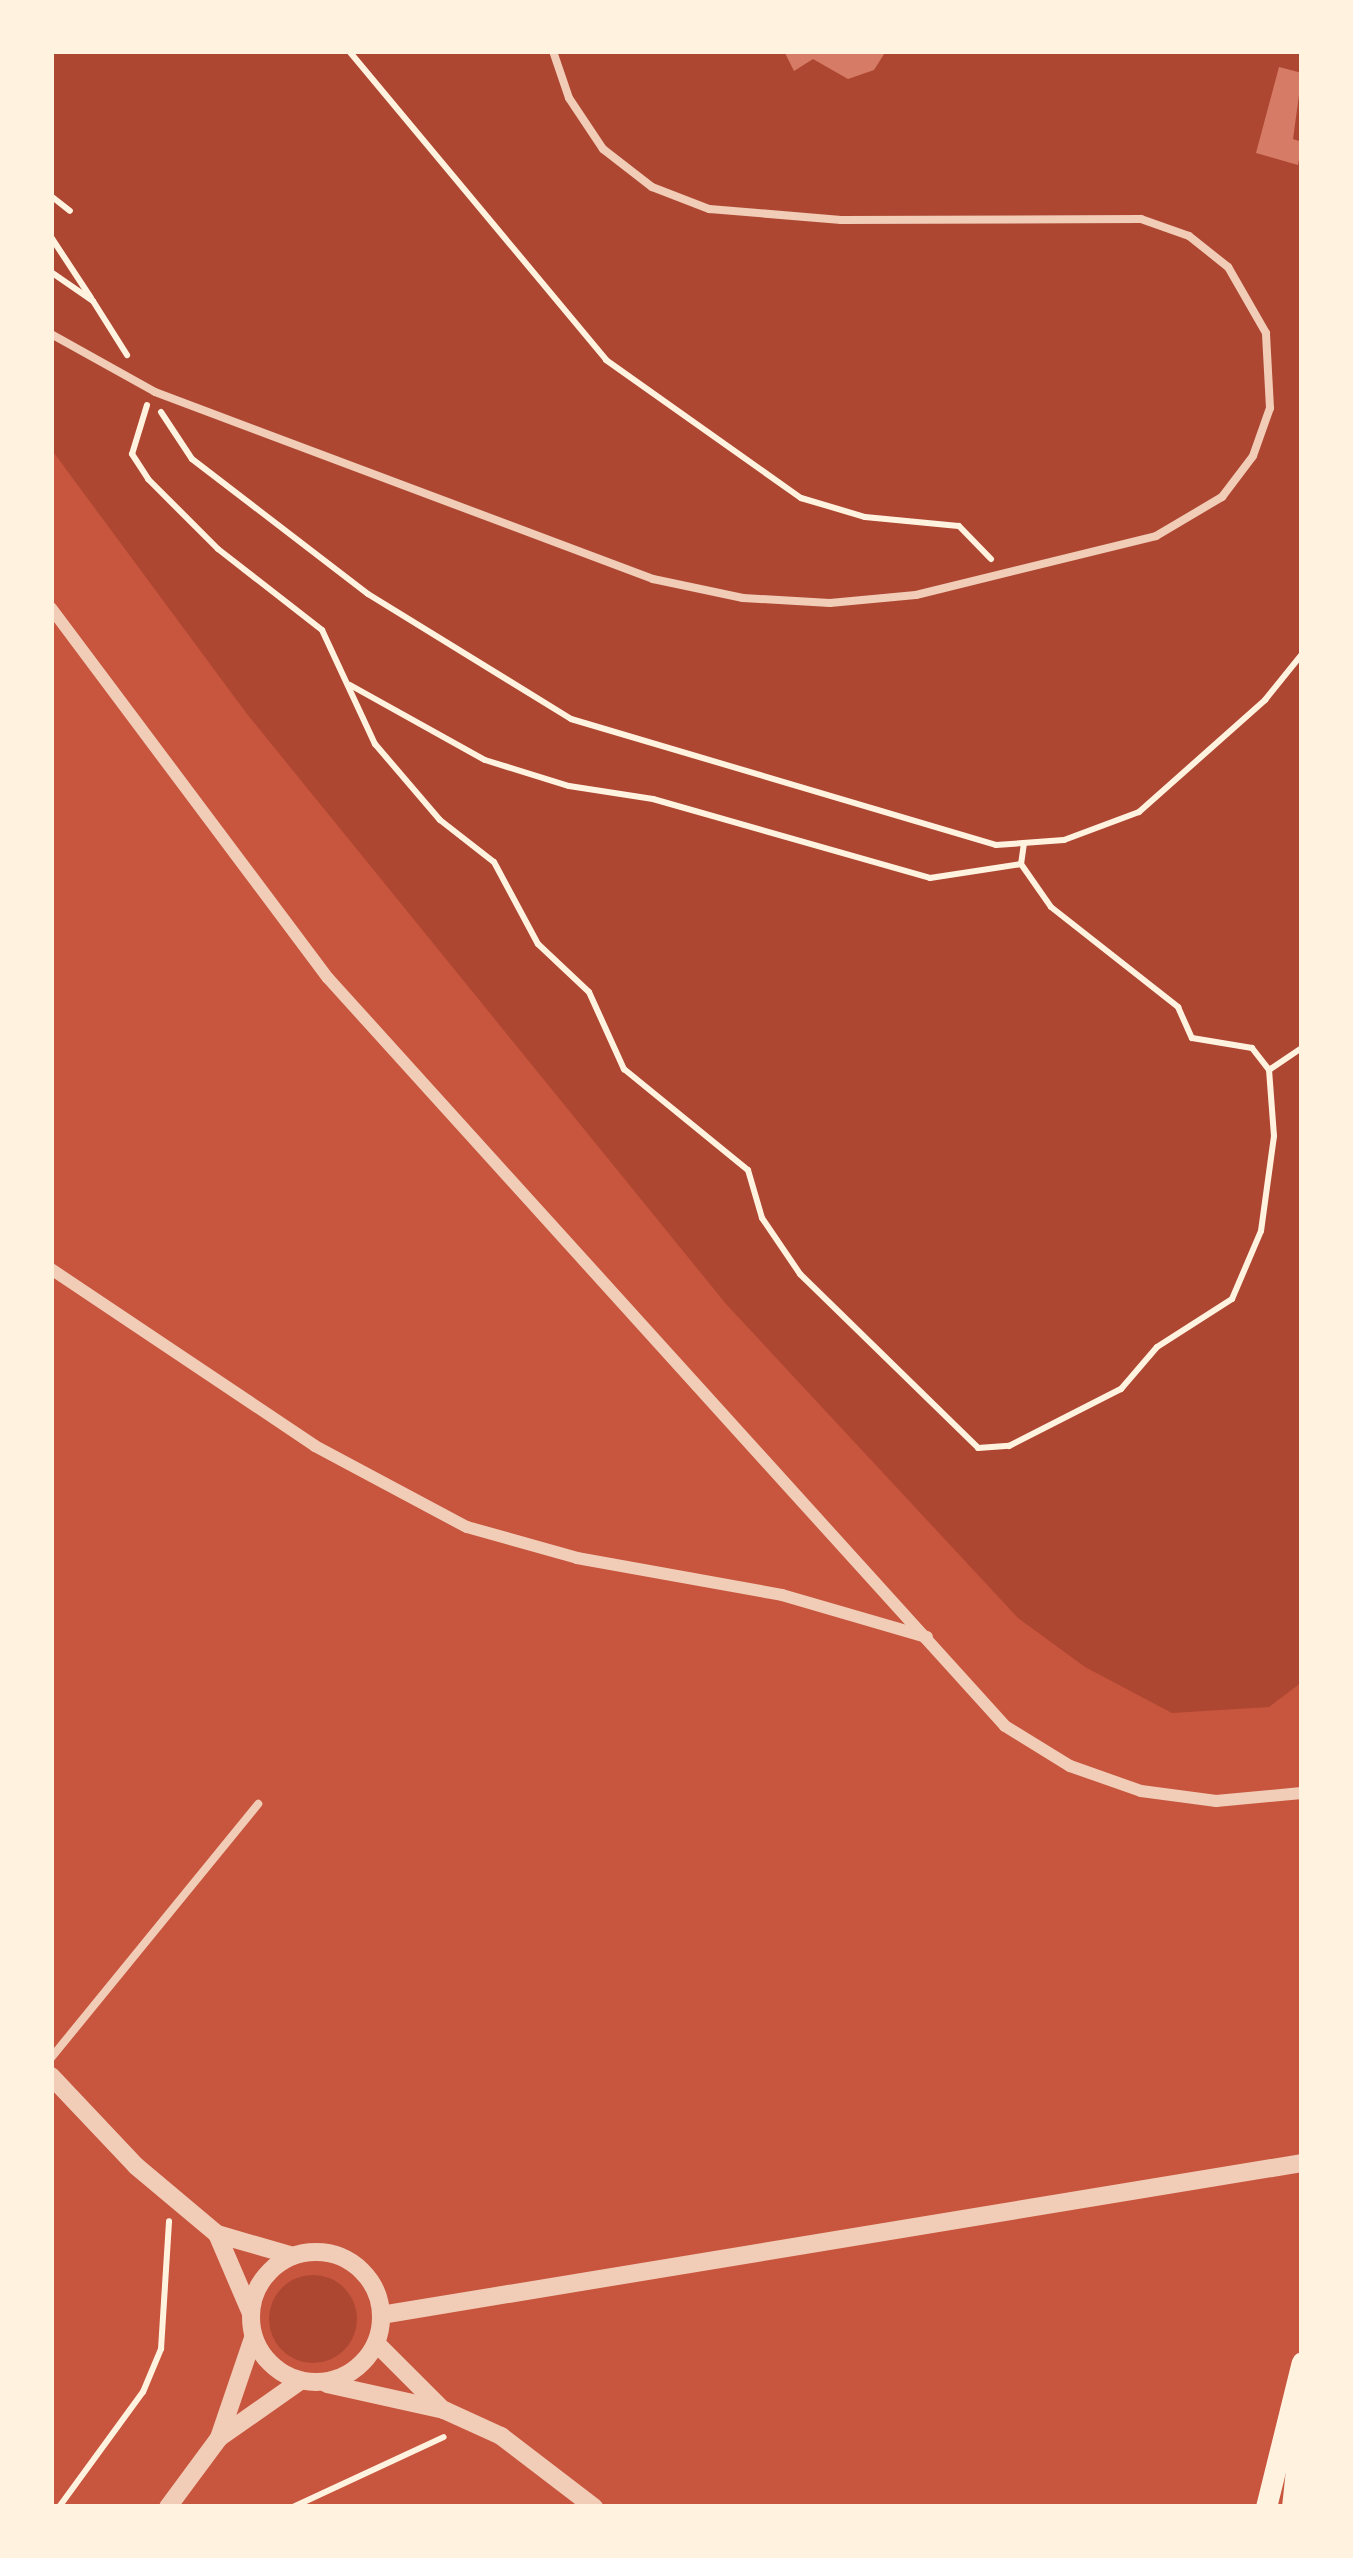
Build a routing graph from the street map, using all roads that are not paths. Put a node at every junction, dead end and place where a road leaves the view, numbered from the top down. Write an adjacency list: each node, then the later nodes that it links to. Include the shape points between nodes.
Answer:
1 (553, 51): 2 (lane, via 569,98 604,149 652,187 695,205 841,220 1141,218 1189,236 1228,267 1257,309 1271,357 1267,421 1240,478 1168,532 873,601 786,602 698,590 155,392)
2 (51, 334)
3 (51, 608): 5 (street, via 328,978)
4 (51, 1269): 5 (street, via 332,1456 467,1527 578,1558 782,1595)
5 (927, 1637): 6 (street, via 1005,1726 1070,1766 1179,1798)
6 (1302, 1793)
7 (258, 1804): 8 (lane)
8 (51, 2058)
9 (51, 2076): 11 (street)
10 (1302, 2163): 14 (street)
11 (217, 2234): 12 (street); 13 (street)
12 (292, 2256): 13 (street, via 264,2277); 14 (street, via 313,2252 352,2262 378,2294)
13 (250, 2311): 15 (street)
14 (381, 2315): 16 (street)
15 (254, 2338): 18 (street, via 280,2373); 22 (street)
16 (376, 2343): 19 (street, via 354,2370); 20 (street)
17 (1302, 2362): 25 (main road)
18 (300, 2381): 19 (street); 22 (street)
19 (322, 2383): 20 (street)
20 (444, 2410): 24 (street, via 549,2466)
21 (1302, 2414): 26 (main road)
22 (219, 2438): 23 (street)
23 (168, 2507)
24 (594, 2507)
25 (1266, 2507)
26 (1292, 2507)

